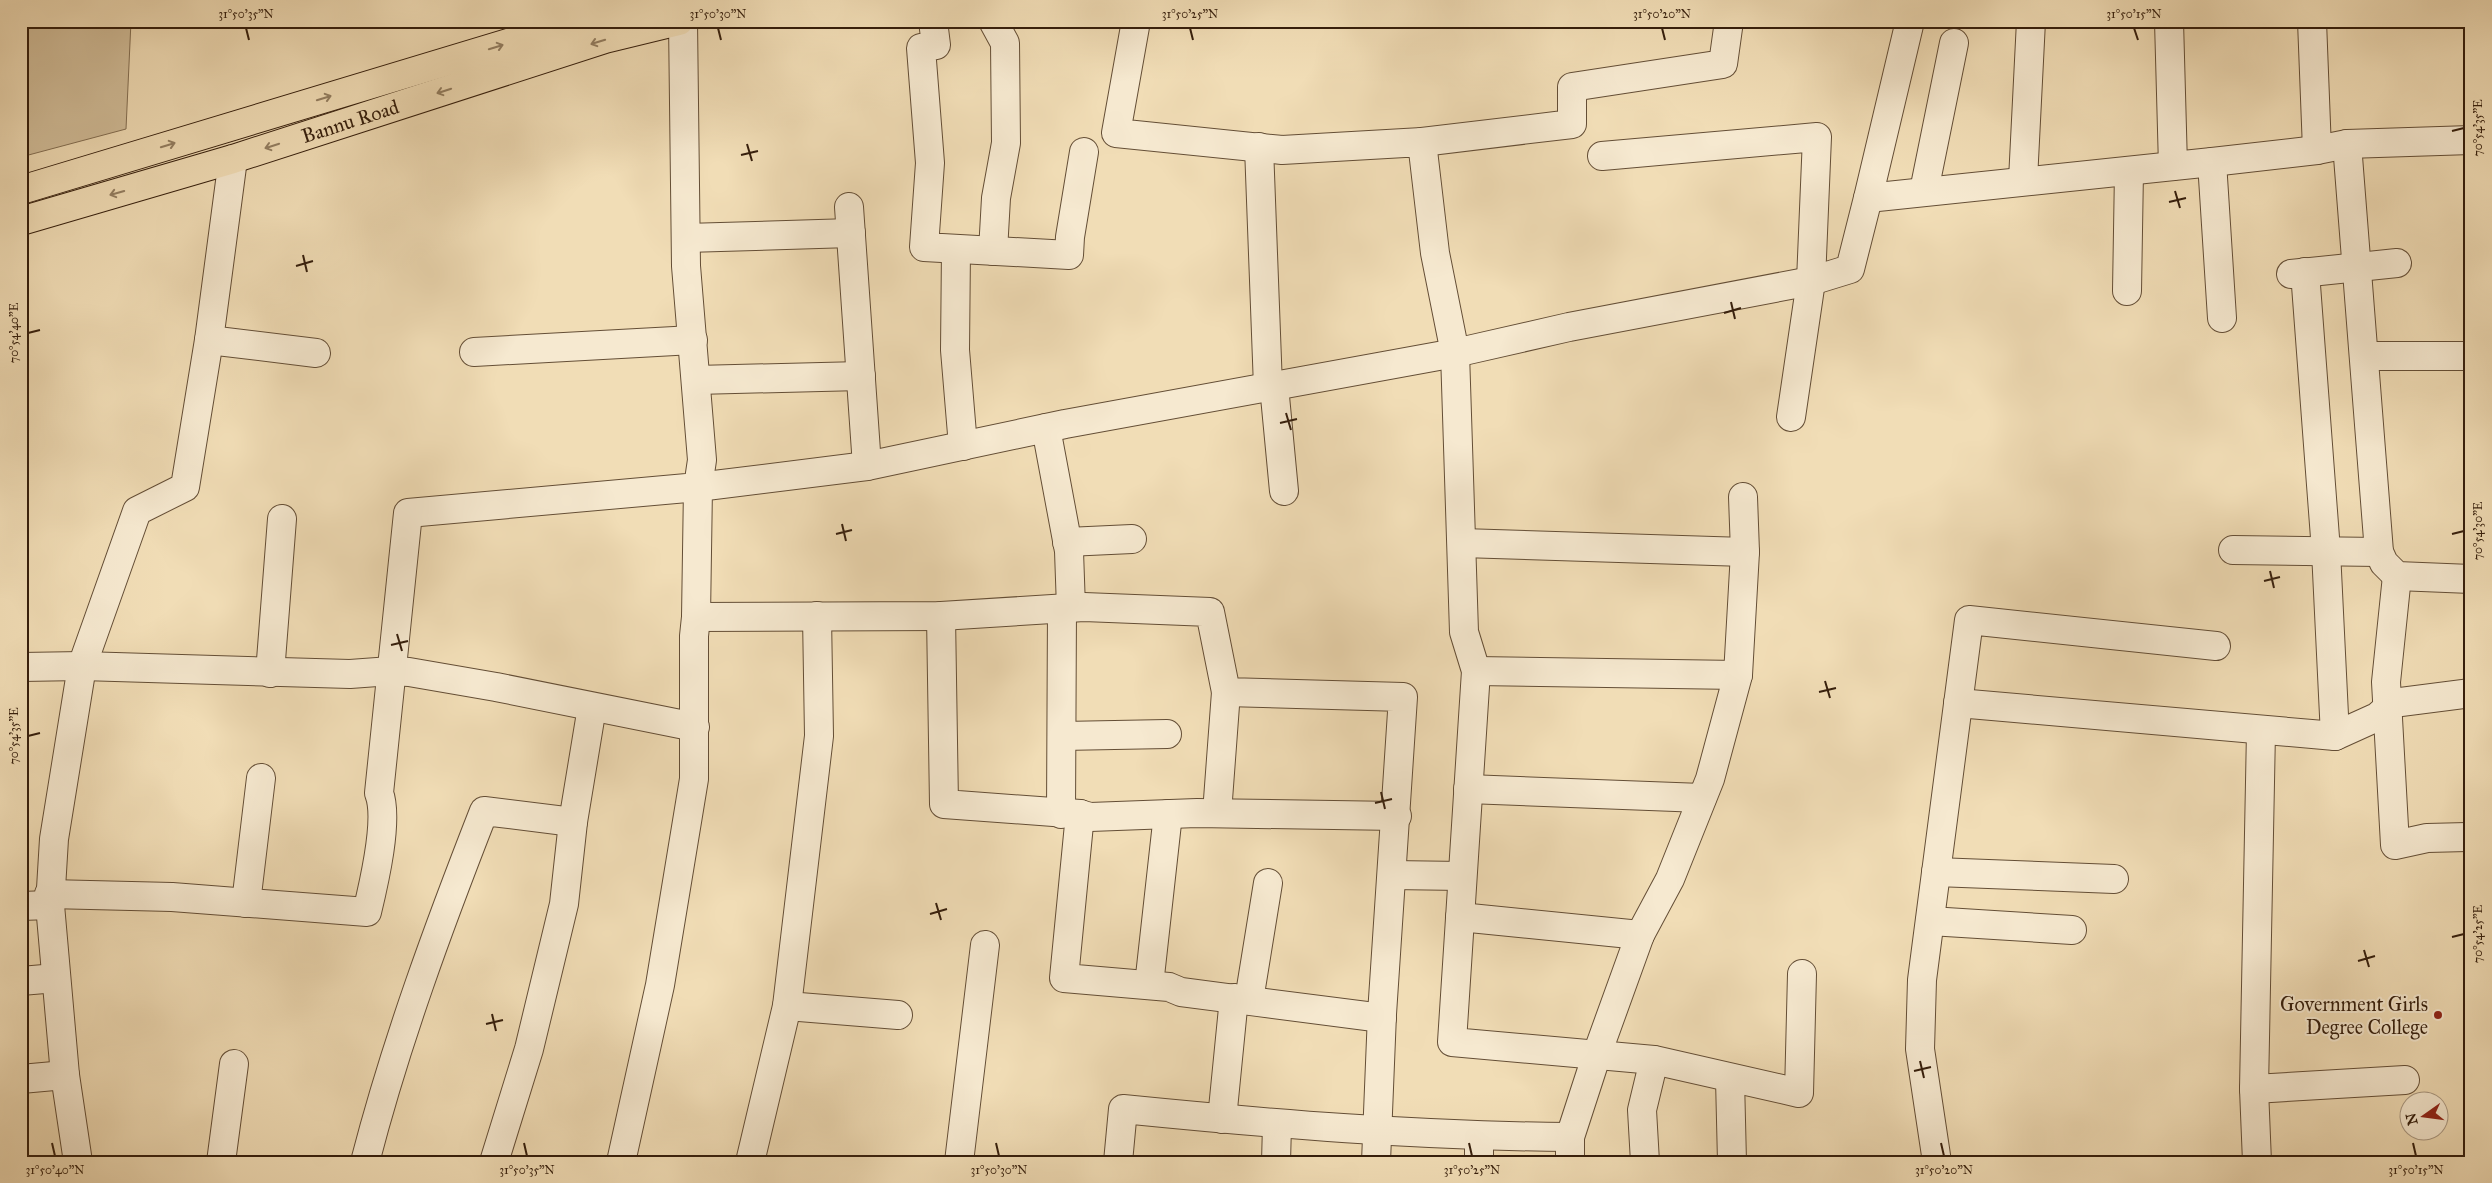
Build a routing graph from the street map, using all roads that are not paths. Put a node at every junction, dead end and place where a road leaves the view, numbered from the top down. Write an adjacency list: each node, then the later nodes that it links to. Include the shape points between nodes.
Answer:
1 (581, 21): 24 (highway, Bannu Road, one-way to 1)
2 (681, 21): 19 (highway, Bannu Road, one-way to 19, via 606,39); 28 (street)
3 (933, 21): 29 (street, via 936,45 921,48 930,162 924,247)
4 (993, 21): 30 (street, via 1006,43 1006,143 996,198)
5 (1136, 21): 15 (street, via 1116,133)
6 (1729, 21): 13 (street, via 1723,64 1572,87 1572,124)
7 (1910, 21): 26 (street)
8 (2031, 21): 23 (street)
9 (2169, 21): 21 (street)
10 (2312, 21): 16 (street)
11 (1954, 43): 25 (street)
12 (2471, 140): 14 (street)
13 (1422, 142): 15 (street, via 1282,150); 40 (street, via 1436,253)
14 (2347, 144): 16 (street); 32 (street)
15 (1259, 147): 45 (street)
16 (2317, 150): 20 (street)
17 (1084, 152): 30 (street, via 1070,255)
18 (1602, 156): 33 (street, via 1817,136)
19 (233, 159): 27 (highway, Bannu Road, one-way to 27); 36 (street)
20 (2212, 162): 21 (street); 35 (street)
21 (2173, 166): 22 (street)
22 (2129, 170): 23 (street); 34 (street)
23 (2023, 180): 25 (street)
24 (21, 190)
25 (1924, 191): 26 (street)
26 (1868, 198): 33 (street, via 1850,269)
27 (21, 221)
28 (686, 238): 37 (street); 43 (street, via 850,220)
29 (956, 249): 30 (street); 48 (street, via 954,350)
30 (993, 251)
31 (2397, 263): 32 (street)
32 (2357, 266): 41 (street); 58 (street, via 2298,273)
33 (1811, 281): 40 (street, via 1569,327); 46 (street)
34 (2127, 290)
35 (2222, 318)
36 (209, 340): 39 (street); 68 (street, via 185,487 137,511)
37 (693, 340): 38 (street); 44 (street)
38 (474, 352)
39 (316, 353)
40 (1455, 353): 45 (street); 56 (street)
41 (2364, 356): 42 (street); 60 (street)
42 (2471, 356)
43 (861, 376): 44 (street); 49 (street)
44 (696, 380): 50 (street, via 702,460)
45 (1271, 387): 47 (street); 51 (street)
46 (1791, 417)
47 (1046, 428): 48 (street); 55 (street)
48 (963, 446): 49 (street)
49 (868, 466): 50 (street)
50 (698, 487): 66 (street); 70 (street, via 408,513)
51 (1284, 491)
52 (1743, 496): 59 (street)
53 (282, 518): 72 (street)
54 (1132, 539): 55 (street)
55 (1067, 542): 63 (street)
56 (1462, 544): 59 (street); 71 (street, via 1464,632)
57 (2233, 550): 58 (street)
58 (2326, 551): 60 (street); 83 (street)
59 (1745, 552): 73 (street)
60 (2379, 552): 61 (street, via 2384,563)
61 (2397, 576): 62 (street); 78 (street)
62 (2471, 579)
63 (1067, 608): 65 (street); 74 (street, via 1210,612); 82 (street)
64 (817, 616): 65 (street); 66 (street); 111 (street, via 820,736)
65 (941, 616): 87 (street, via 944,804)
66 (696, 617): 79 (street)
67 (2216, 646): 76 (street, via 1969,620)
68 (82, 666): 69 (street); 72 (street); 98 (street, via 54,839)
69 (21, 667)
70 (391, 671): 72 (street); 77 (street, via 496,687); 99 (street, via 379,793 383,805 375,880 366,912)
71 (1476, 671): 73 (street); 85 (street)
72 (270, 673)
73 (1738, 675): 86 (street)
74 (1226, 692): 89 (street); 90 (street, via 1404,697)
75 (2471, 692): 78 (street, via 2393,702)
76 (1958, 703): 80 (street); 93 (street)
77 (592, 707): 79 (street); 91 (street)
78 (2386, 709): 83 (street, via 2377,717); 92 (street, via 2395,845 2427,838)
79 (695, 727): 131 (street, via 694,779 660,985)
80 (2261, 731): 83 (street); 121 (street)
81 (1167, 734): 82 (street)
82 (1062, 736): 87 (street)
83 (2335, 736)
84 (261, 778): 99 (street)
85 (1468, 789): 86 (street); 95 (street)
86 (1702, 798): 104 (street, via 1670,879)
87 (1070, 814): 88 (street, via 1090,817); 109 (street, via 1064,978)
88 (1168, 814): 89 (street); 109 (street)
89 (1217, 814): 90 (street)
90 (1397, 816): 94 (street)
91 (573, 822): 129 (street, via 484,810 437,930 376,1118); 130 (street, via 564,904 529,1049)
92 (2466, 837)
93 (1936, 872): 96 (street); 102 (street)
94 (1392, 875): 95 (street); 113 (street)
95 (1462, 876): 101 (street)
96 (2114, 879)
97 (1268, 883): 110 (street)
98 (50, 900): 99 (street, via 172,897); 100 (street); 107 (street)
99 (246, 903)
100 (21, 906)
101 (1460, 917): 104 (street); 114 (street, via 1452,1042)
102 (1930, 921): 103 (street); 139 (street, via 1922,980 1920,1049)
103 (2072, 930)
104 (1640, 934): 114 (street)
105 (985, 945): 133 (street)
106 (1802, 974): 119 (street, via 1799,1094)
107 (56, 978): 108 (street); 117 (street)
108 (21, 981)
109 (1149, 985): 110 (street)
110 (1242, 999): 113 (street); 122 (street)
111 (787, 1006): 112 (street); 132 (street)
112 (898, 1015)
113 (1382, 1018): 124 (street)
114 (1597, 1054): 115 (street); 126 (street)
115 (1654, 1060): 119 (street); 137 (street, via 1642,1110)
116 (234, 1064): 128 (street)
117 (65, 1075): 118 (street); 127 (street)
118 (21, 1079)
119 (1730, 1079): 138 (street)
120 (2405, 1080): 121 (street)
121 (2254, 1089): 140 (street)
122 (1222, 1119): 123 (street); 134 (street, via 1123,1109)
123 (1278, 1124): 124 (street); 135 (street)
124 (1377, 1130): 125 (street); 136 (street)
125 (1479, 1149): 126 (street)
126 (1570, 1150)
127 (78, 1162)
128 (222, 1162)
129 (365, 1162)
130 (494, 1162)
131 (621, 1162)
132 (750, 1162)
133 (959, 1162)
134 (1118, 1162)
135 (1276, 1162)
136 (1376, 1162)
137 (1645, 1162)
138 (1732, 1162)
139 (1937, 1162)
140 (2257, 1162)

